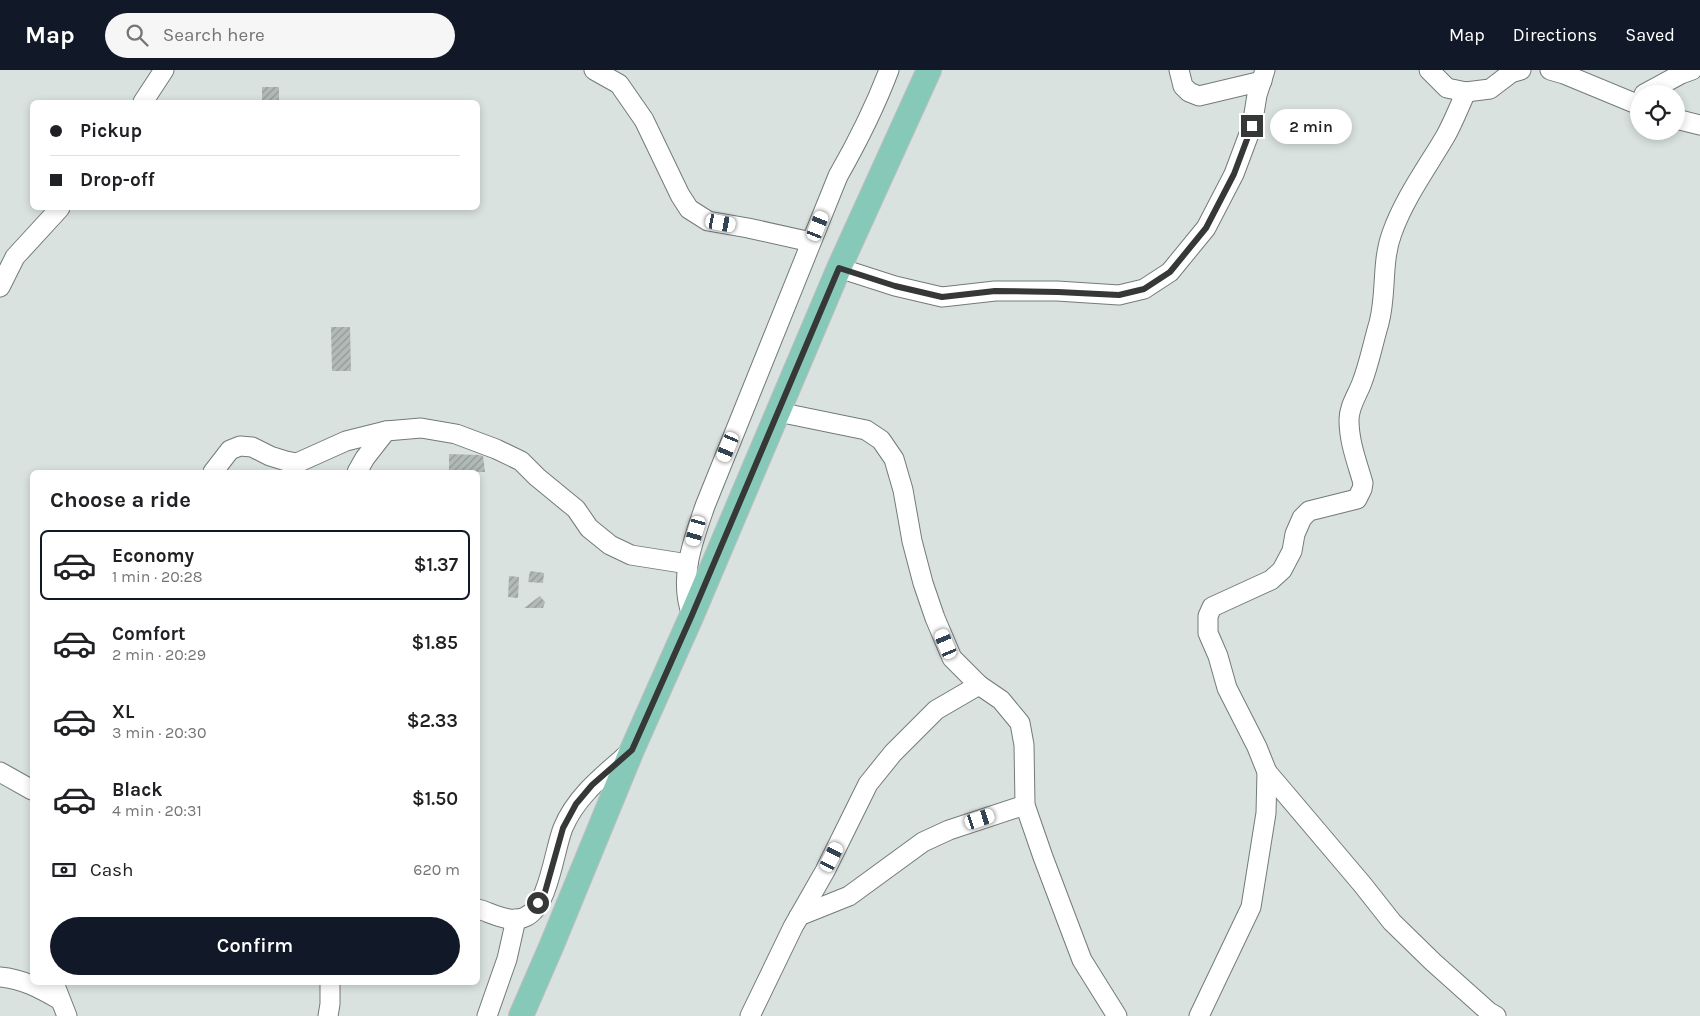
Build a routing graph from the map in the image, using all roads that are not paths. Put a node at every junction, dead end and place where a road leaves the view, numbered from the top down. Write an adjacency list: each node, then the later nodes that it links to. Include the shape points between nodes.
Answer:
1 (164, 70): 14 (street)
2 (594, 70): 18 (street, via 619,84 644,120 689,210 708,220)
3 (889, 70): 18 (street, via 856,146 838,176)
4 (929, 70): 19 (main road)
5 (1179, 70): 10 (street, via 1183,86 1199,96)
6 (1429, 70): 12 (street, via 1447,88)
7 (1521, 70): 12 (street, via 1490,89)
8 (1692, 70): 11 (street)
9 (1559, 71): 13 (street)
10 (1264, 75): 19 (street, via 1252,126 1234,174 1206,228 1170,272 1144,289 1119,295 995,291 942,297)
11 (1662, 85)
12 (1466, 92): 30 (street, via 1446,135 1406,202 1386,256 1380,320 1348,420 1362,489 1357,499 1309,511 1302,518 1292,551 1282,570 1271,580 1212,607 1208,616 1208,633 1228,688)
13 (1630, 96)
14 (144, 100)
15 (1685, 121): 16 (street)
16 (1700, 125)
17 (58, 210): 20 (street, via 15,257)
18 (812, 242): 25 (street, via 720,465 696,531)
19 (839, 268): 21 (main road)
20 (0, 287)
21 (778, 412): 26 (main road); 27 (street, via 866,430 881,440 894,459 912,541 935,618 952,658)
22 (386, 431): 23 (street, via 346,441 297,463 240,446 230,450); 24 (street); 25 (street, via 421,428 456,434 496,449 520,461 576,509 589,528 610,545 631,555)
23 (215, 470)
24 (358, 470)
25 (688, 564): 26 (street, via 686,592)
26 (692, 615): 28 (main road)
27 (979, 685): 32 (street, via 1001,700 1020,723 1024,745); 34 (street, via 936,710 893,753 868,784)
28 (632, 750): 35 (street, via 592,785 576,804 563,828 545,892 532,913); 40 (main road)
29 (0, 772): 31 (street)
30 (1267, 772): 45 (street, via 1266,813 1252,907); 46 (street, via 1392,922)
31 (30, 789)
32 (1025, 805): 34 (street, via 922,842 848,896); 44 (street, via 1082,960)
33 (480, 910): 35 (street)
34 (799, 916): 43 (street)
35 (516, 919): 42 (street, via 507,959)
36 (0, 977): 39 (street, via 25,982)
37 (54, 985): 39 (street)
38 (330, 985): 41 (street)
39 (63, 1008)
40 (526, 1013)
41 (328, 1016)
42 (487, 1016)
43 (750, 1016)
44 (1117, 1016)
45 (1199, 1016)
46 (1496, 1016)

